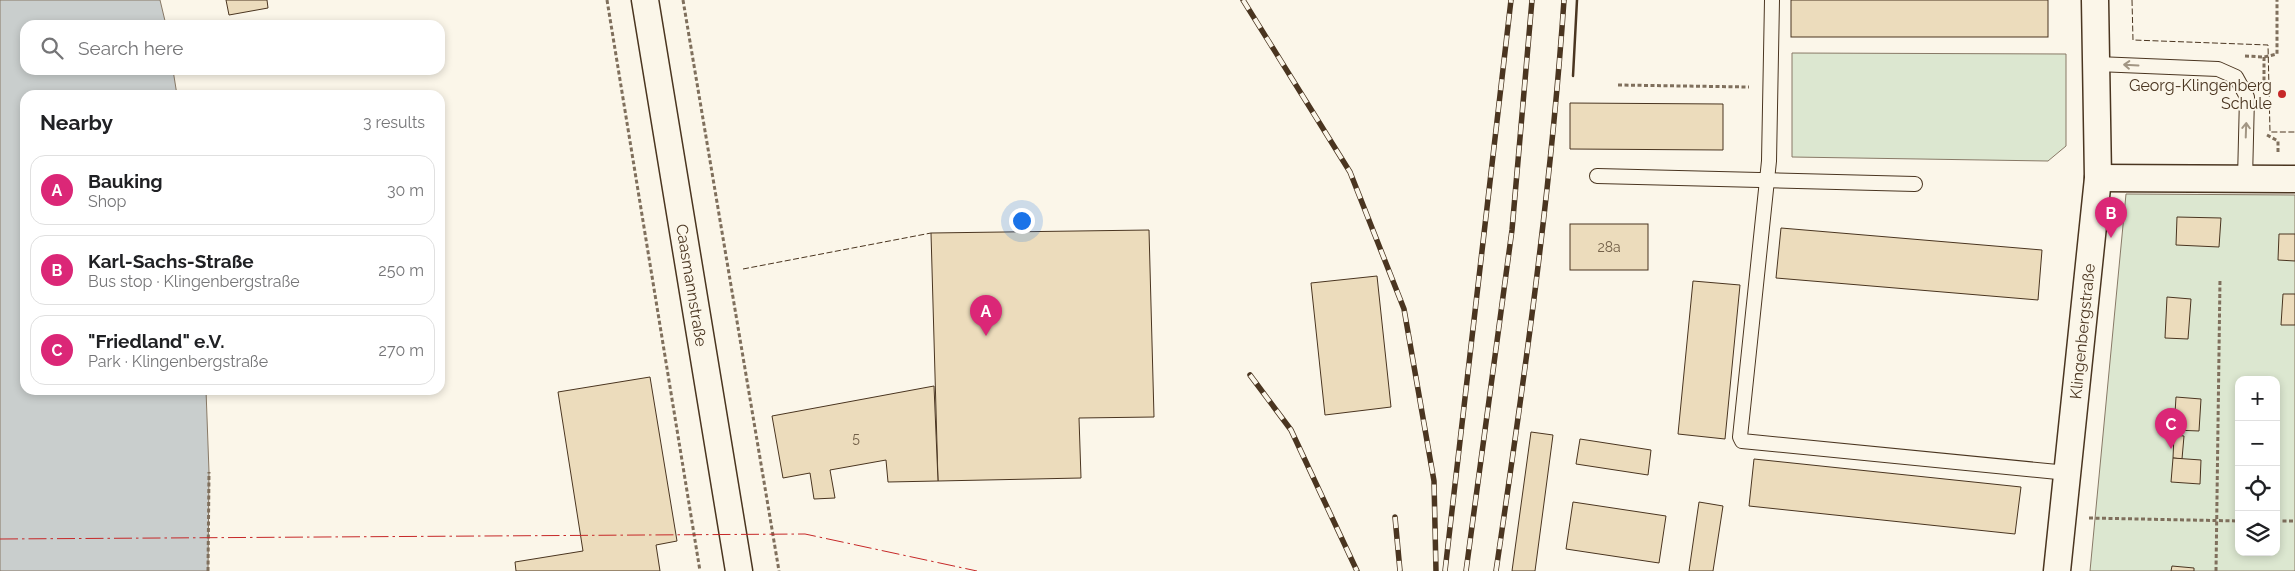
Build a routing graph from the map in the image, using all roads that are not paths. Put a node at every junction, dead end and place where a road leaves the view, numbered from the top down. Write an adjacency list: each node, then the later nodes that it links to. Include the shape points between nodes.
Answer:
1 (645, 0): 12 (street, Caasmannstraße)
2 (1772, 0): 9 (lane)
3 (2095, 0): 4 (street, Klingenbergstraße)
4 (2097, 64): 6 (street, Klingenbergstraße); 7 (lane, one-way to 4, via 2247,97 2236,77 2218,69)
5 (1597, 176): 9 (lane)
6 (2098, 178): 7 (street); 11 (street, Klingenbergstraße)
7 (2245, 179): 8 (street)
8 (2295, 179)
9 (1768, 180): 10 (lane); 11 (lane, via 1742,441)
10 (1915, 184)
11 (2068, 473): 13 (street, Klingenbergstraße)
12 (739, 571)
13 (2057, 571)

